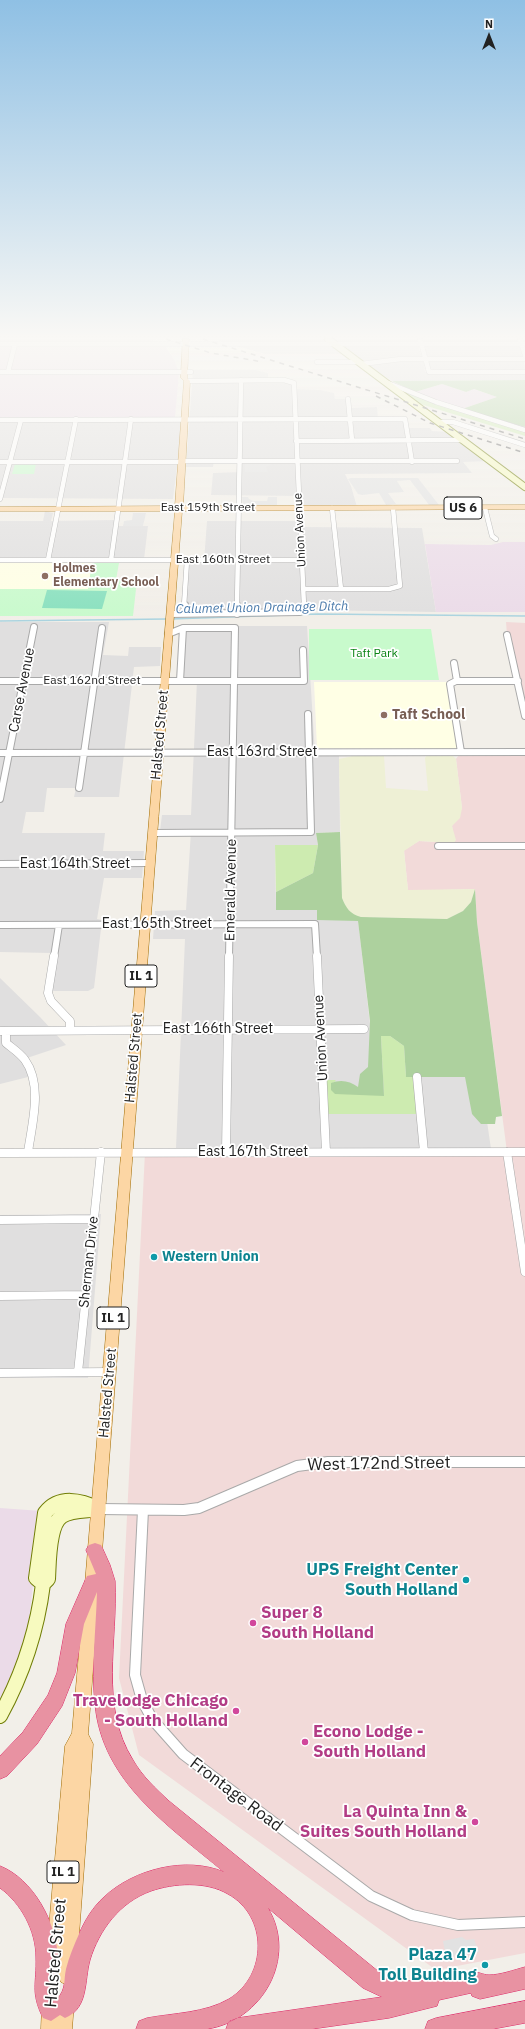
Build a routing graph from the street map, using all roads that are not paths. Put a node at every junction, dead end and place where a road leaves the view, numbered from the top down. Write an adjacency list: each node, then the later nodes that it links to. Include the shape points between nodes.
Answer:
1 (17, 434): 21 (street)
2 (73, 434): 22 (street)
3 (129, 434): 23 (street)
4 (184, 434): 16 (main road, Halsted Street / IL 1)
5 (241, 434): 17 (street)
6 (296, 434): 11 (street, Union Avenue)
7 (351, 434): 12 (street)
8 (408, 434): 13 (street)
9 (455, 434): 14 (street)
10 (490, 434): 15 (street)
11 (296, 440): 12 (street); 18 (street, Union Avenue)
12 (352, 440): 13 (street)
13 (409, 440): 14 (street); 24 (street)
14 (463, 440): 25 (street)
15 (525, 445)
16 (182, 461): 17 (street); 23 (street); 27 (main road, Halsted Street / IL 1)
17 (240, 461): 18 (street); 28 (street)
18 (297, 461): 24 (street); 29 (street, Union Avenue)
19 (457, 461): 24 (street)
20 (0, 462): 21 (street)
21 (10, 462): 22 (street); 26 (street)
22 (68, 462): 23 (street); 35 (street)
23 (125, 462): 36 (street)
24 (412, 462)
25 (525, 487)
26 (0, 499)
27 (179, 508): 28 (main road, East 159th Street / US 6); 36 (main road, East 159th Street / US 6); 41 (main road, Halsted Street / IL 1)
28 (239, 508): 29 (main road, East 159th Street / US 6); 43 (street)
29 (300, 508): 30 (main road, East 159th Street / US 6); 44 (street, Union Avenue)
30 (332, 508): 31 (main road, East 159th Street / US 6); 46 (street)
31 (393, 508): 32 (main road, East 159th Street / US 6); 46 (street, via 401,584 396,588)
32 (485, 508): 33 (main road, US 6); 37 (street, via 492,536)
33 (525, 508)
34 (0, 509): 35 (main road, East 159th Street / US 6)
35 (57, 509): 36 (main road, East 159th Street / US 6); 39 (street)
36 (119, 509): 40 (street)
37 (496, 539)
38 (0, 560): 39 (street, East 160th Street)
39 (48, 560): 40 (street, East 160th Street)
40 (111, 560): 41 (street, East 160th Street)
41 (174, 560): 42 (street, East 160th Street); 47 (main road, Halsted Street / IL 1)
42 (188, 560): 43 (street, East 160th Street); 48 (street)
43 (238, 560): 44 (street, East 160th Street); 49 (street)
44 (302, 560): 45 (street, Union Avenue)
45 (303, 589): 46 (street); 49 (street, Union Avenue, via 304,610 300,612)
46 (341, 589)
47 (170, 614): 48 (street); 50 (main road, Halsted Street / IL 1)
48 (184, 614): 49 (street)
49 (238, 614)
50 (169, 623): 53 (street); 54 (main road, Halsted Street / IL 1)
51 (34, 627): 60 (street, Carse Avenue)
52 (102, 628): 61 (street)
53 (183, 628): 54 (street); 63 (street, Halsted Street); 64 (street, Emerald Avenue, via 236,628)
54 (168, 634): 62 (main road, Halsted Street / IL 1)
55 (507, 635): 58 (street)
56 (303, 650): 64 (street, East 162nd Street, via 304,681)
57 (454, 663): 65 (street)
58 (518, 680): 65 (street); 67 (street)
59 (0, 681): 60 (street, East 162nd Street)
60 (24, 681): 61 (street, East 162nd Street); 75 (street, Carse Avenue)
61 (95, 681): 62 (street, East 162nd Street); 68 (street)
62 (165, 681): 63 (street, East 162nd Street); 69 (main road, Halsted Street / IL 1)
63 (180, 681): 64 (street, East 162nd Street)
64 (235, 681): 70 (street, Emerald Avenue)
65 (457, 681): 72 (street, via 450,684)
66 (308, 714): 71 (street)
67 (525, 716)
68 (84, 752): 69 (street, East 163rd Street); 75 (street, East 163rd Street); 76 (street)
69 (159, 752): 70 (street, East 163rd Street); 78 (main road, Halsted Street / IL 1)
70 (234, 752): 71 (street, East 163rd Street); 79 (street, Emerald Avenue)
71 (309, 752): 72 (street, East 163rd Street); 79 (street, via 311,832)
72 (462, 752): 73 (street, East 163rd Street)
73 (525, 752)
74 (0, 753): 75 (street, East 163rd Street)
75 (9, 753): 77 (street, Carse Avenue)
76 (80, 788)
77 (0, 799)
78 (152, 832): 79 (street); 82 (main road, Halsted Street / IL 1)
79 (232, 832): 86 (street, Emerald Avenue)
80 (438, 846): 81 (street)
81 (525, 846)
82 (150, 863): 83 (street, East 164th Street); 85 (main road, Halsted Street / IL 1)
83 (0, 864)
84 (59, 924): 85 (street, East 165th Street); 88 (street, East 165th Street); 92 (street, via 48,993 51,1001 69,1019)
85 (145, 924): 86 (street, East 165th Street); 93 (main road, Halsted Street / IL 1)
86 (230, 924): 87 (street, East 165th Street); 89 (street, Emerald Avenue)
87 (315, 924): 90 (street, Union Avenue)
88 (0, 925)
89 (228, 1029): 90 (street, East 166th Street); 93 (street, East 166th Street); 99 (street, Emerald Avenue)
90 (321, 1029): 91 (street, East 166th Street); 100 (street, Union Avenue)
91 (364, 1029)
92 (70, 1030): 93 (street, East 166th Street); 94 (street, East 166th Street)
93 (137, 1030): 98 (main road, Halsted Street / IL 1)
94 (3, 1031): 96 (street, via 6,1043 27,1063 35,1094)
95 (417, 1077): 101 (street)
96 (28, 1152): 97 (street, East 167th Street); 104 (street, East 167th Street)
97 (101, 1152): 98 (street, East 167th Street); 105 (street, Sherman Drive)
98 (126, 1152): 99 (street, East 167th Street); 111 (main road, Halsted Street / IL 1)
99 (226, 1152): 100 (street, East 167th Street)
100 (326, 1152): 101 (street, East 167th Street)
101 (424, 1152): 102 (street, East 167th Street)
102 (507, 1152): 103 (street, East 167th Street); 107 (street)
103 (525, 1152)
104 (0, 1153)
105 (94, 1219): 106 (street); 108 (street, Sherman Drive)
106 (0, 1220)
107 (525, 1272)
108 (86, 1294): 109 (street); 110 (street, Sherman Drive)
109 (0, 1296)
110 (78, 1372): 111 (street); 112 (street)
111 (109, 1372): 114 (main road, Halsted Street / IL 1)
112 (0, 1373)
113 (525, 1462): 115 (street, West 172nd Street, via 328,1462 297,1466 205,1506 184,1510)
114 (99, 1508): 115 (street, West 172nd Street); 116 (main road, Halsted Street / IL 1); 118 (street, via 66,1514 58,1519 53,1531 48,1579 43,1584 38,1623 29,1657)
115 (143, 1510): 121 (street, Frontage Road, via 135,1675 139,1697 155,1726 182,1754 371,1896 412,1915 458,1924)
116 (95, 1550): 117 (main road, Halsted Street / IL 1); 123 (highway, via 106,1580 102,1683 104,1711 111,1738 128,1770 141,1787 162,1808 371,1980 386,1988 411,1993 431,1992 473,1982)
117 (93, 1581): 119 (highway, via 75,1624 67,1668 55,1700 33,1735); 125 (main road, Halsted Street / IL 1, via 80,1735 73,1746)
118 (0, 1716)
119 (0, 1770)
120 (0, 1876): 125 (highway, via 20,1892 39,1924 46,1953 45,1995)
121 (525, 1922)
122 (525, 1978): 123 (highway)
123 (488, 1986): 128 (highway, via 389,2007)
124 (525, 2012): 129 (highway)
125 (55, 2016): 126 (main road, Halsted Street / IL 1); 127 (highway, via 74,1996 79,1964 89,1934 106,1910 125,1893 147,1881 182,1874 219,1880 237,1888 258,1908 268,1934 267,1964 260,1982 246,1999 216,2016)
126 (63, 2029)
127 (147, 2029)
128 (237, 2029)
129 (436, 2029)

